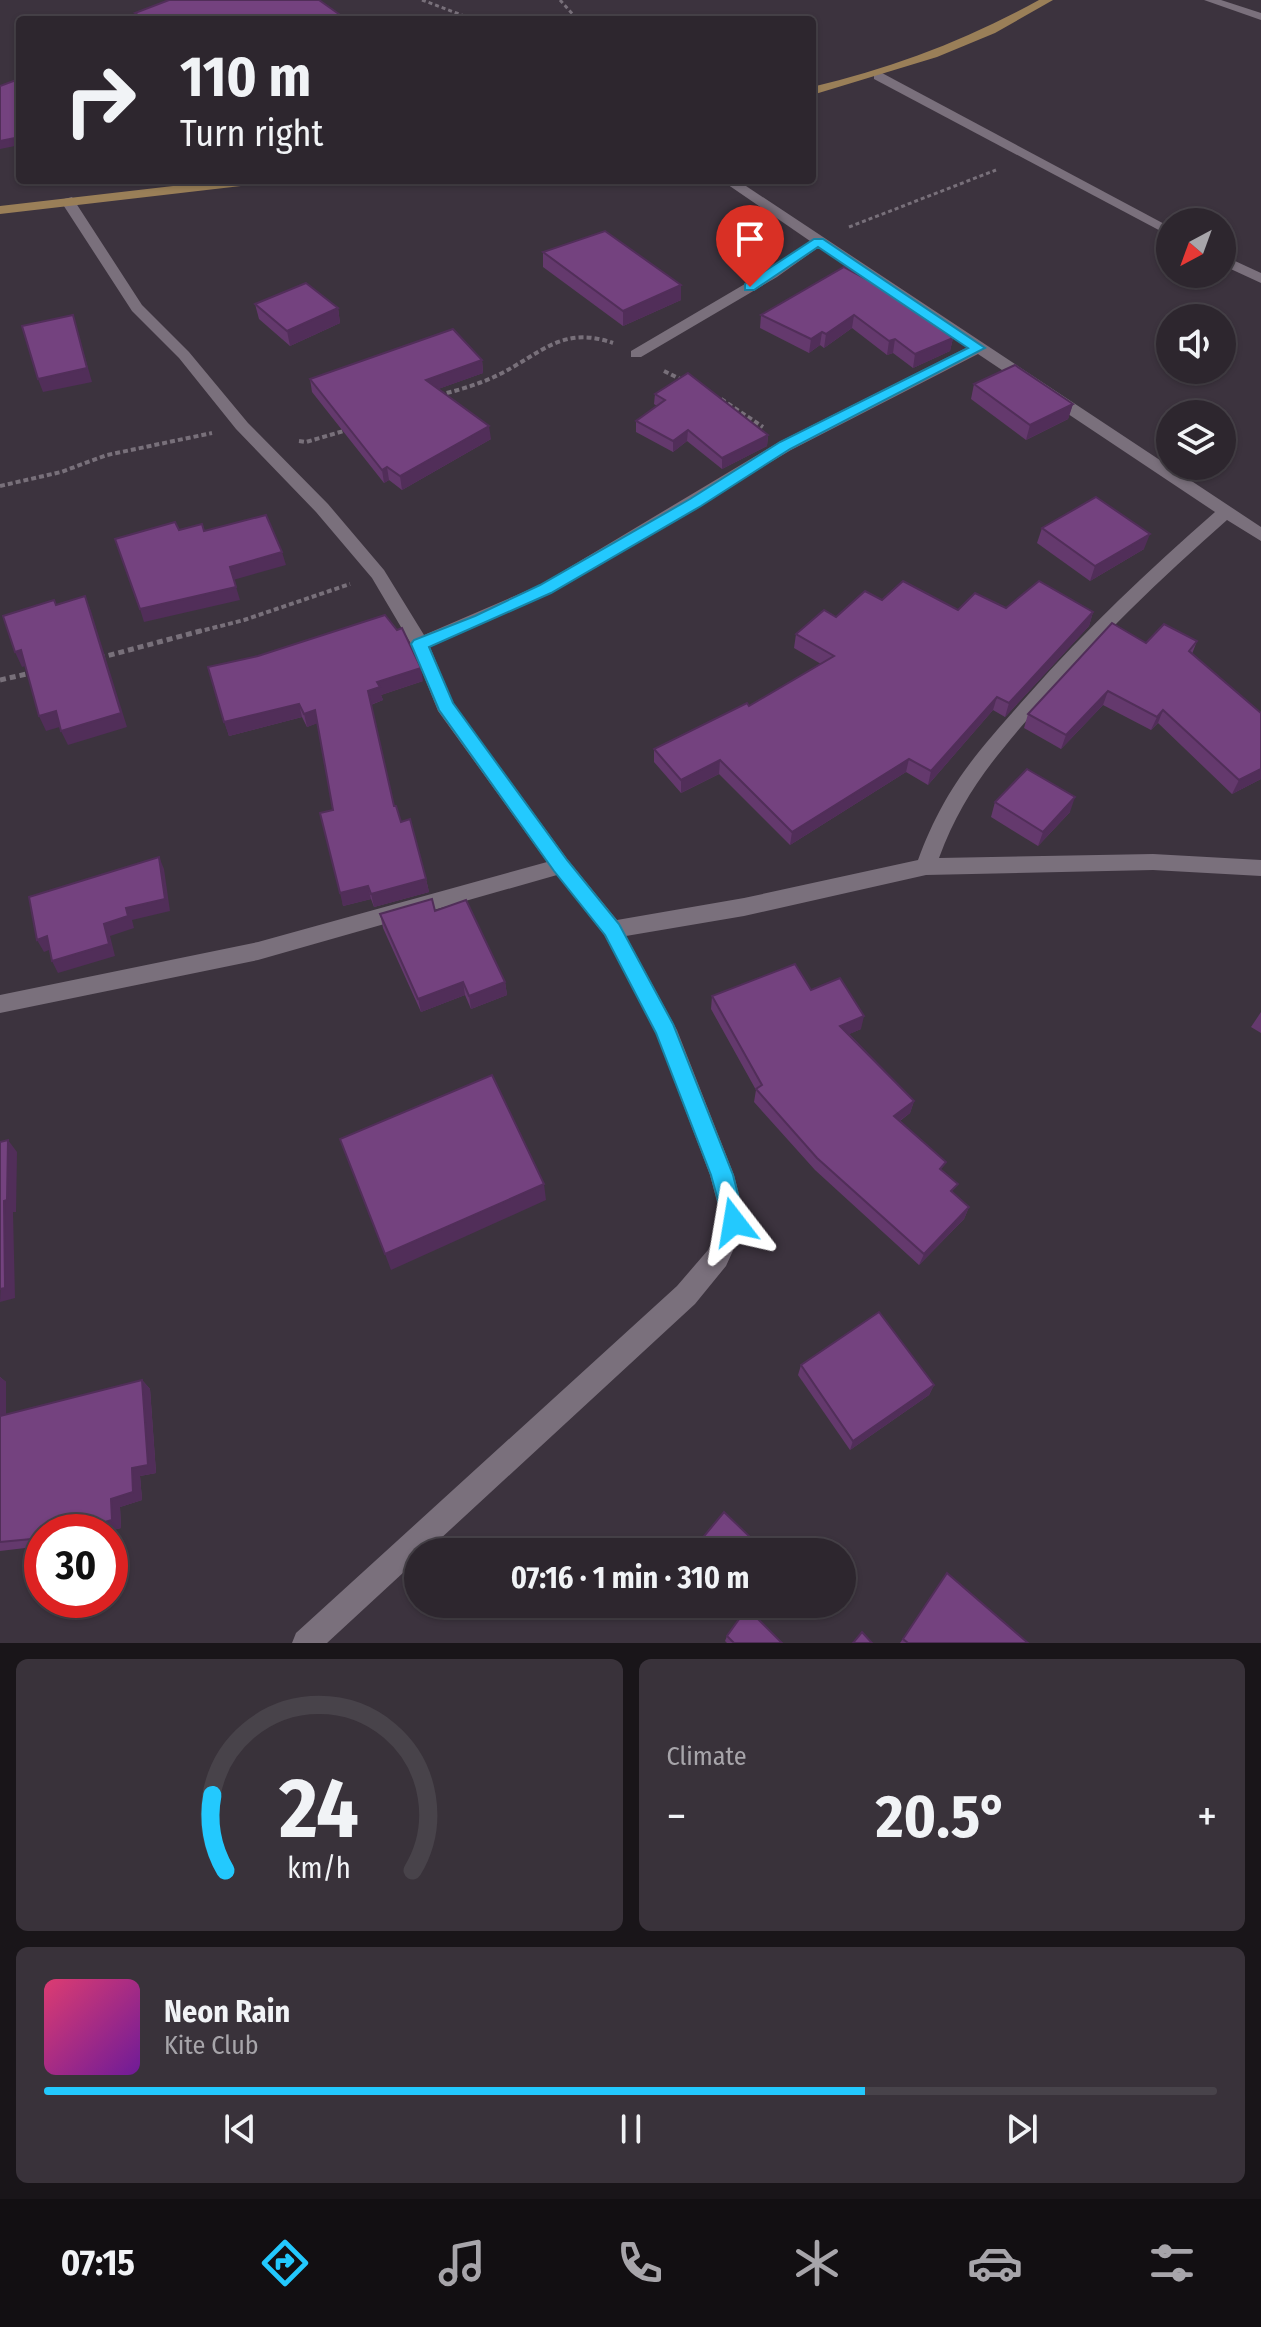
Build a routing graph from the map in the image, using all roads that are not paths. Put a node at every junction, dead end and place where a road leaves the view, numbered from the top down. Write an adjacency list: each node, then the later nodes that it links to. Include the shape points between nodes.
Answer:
1 (1047, 0): 4 (main road, via 937,56)
2 (1210, 0): 3 (street)
3 (1261, 17)
4 (878, 76): 5 (main road); 10 (street)
5 (816, 90)
6 (221, 184): 8 (main road)
7 (734, 184): 11 (street)
8 (67, 200): 9 (main road); 18 (street, via 137,308 378,574)
9 (0, 210)
10 (1156, 225)
11 (818, 241): 14 (street); 15 (street)
12 (1236, 266): 13 (street)
13 (1261, 279)
14 (978, 348): 16 (street); 18 (street, via 785,446 546,589)
15 (636, 354)
16 (1225, 513): 17 (street); 20 (street, via 1138,589 984,756 943,820)
17 (1261, 535)
18 (420, 644): 19 (street, via 445,706)
19 (561, 866): 22 (street); 23 (street, via 258,951)
20 (926, 867): 21 (street, via 1153,862); 22 (street)
21 (1261, 868)
22 (612, 930): 24 (street, via 666,1030 722,1175 734,1222 717,1258 686,1295)
23 (0, 1004)
24 (306, 1643)

